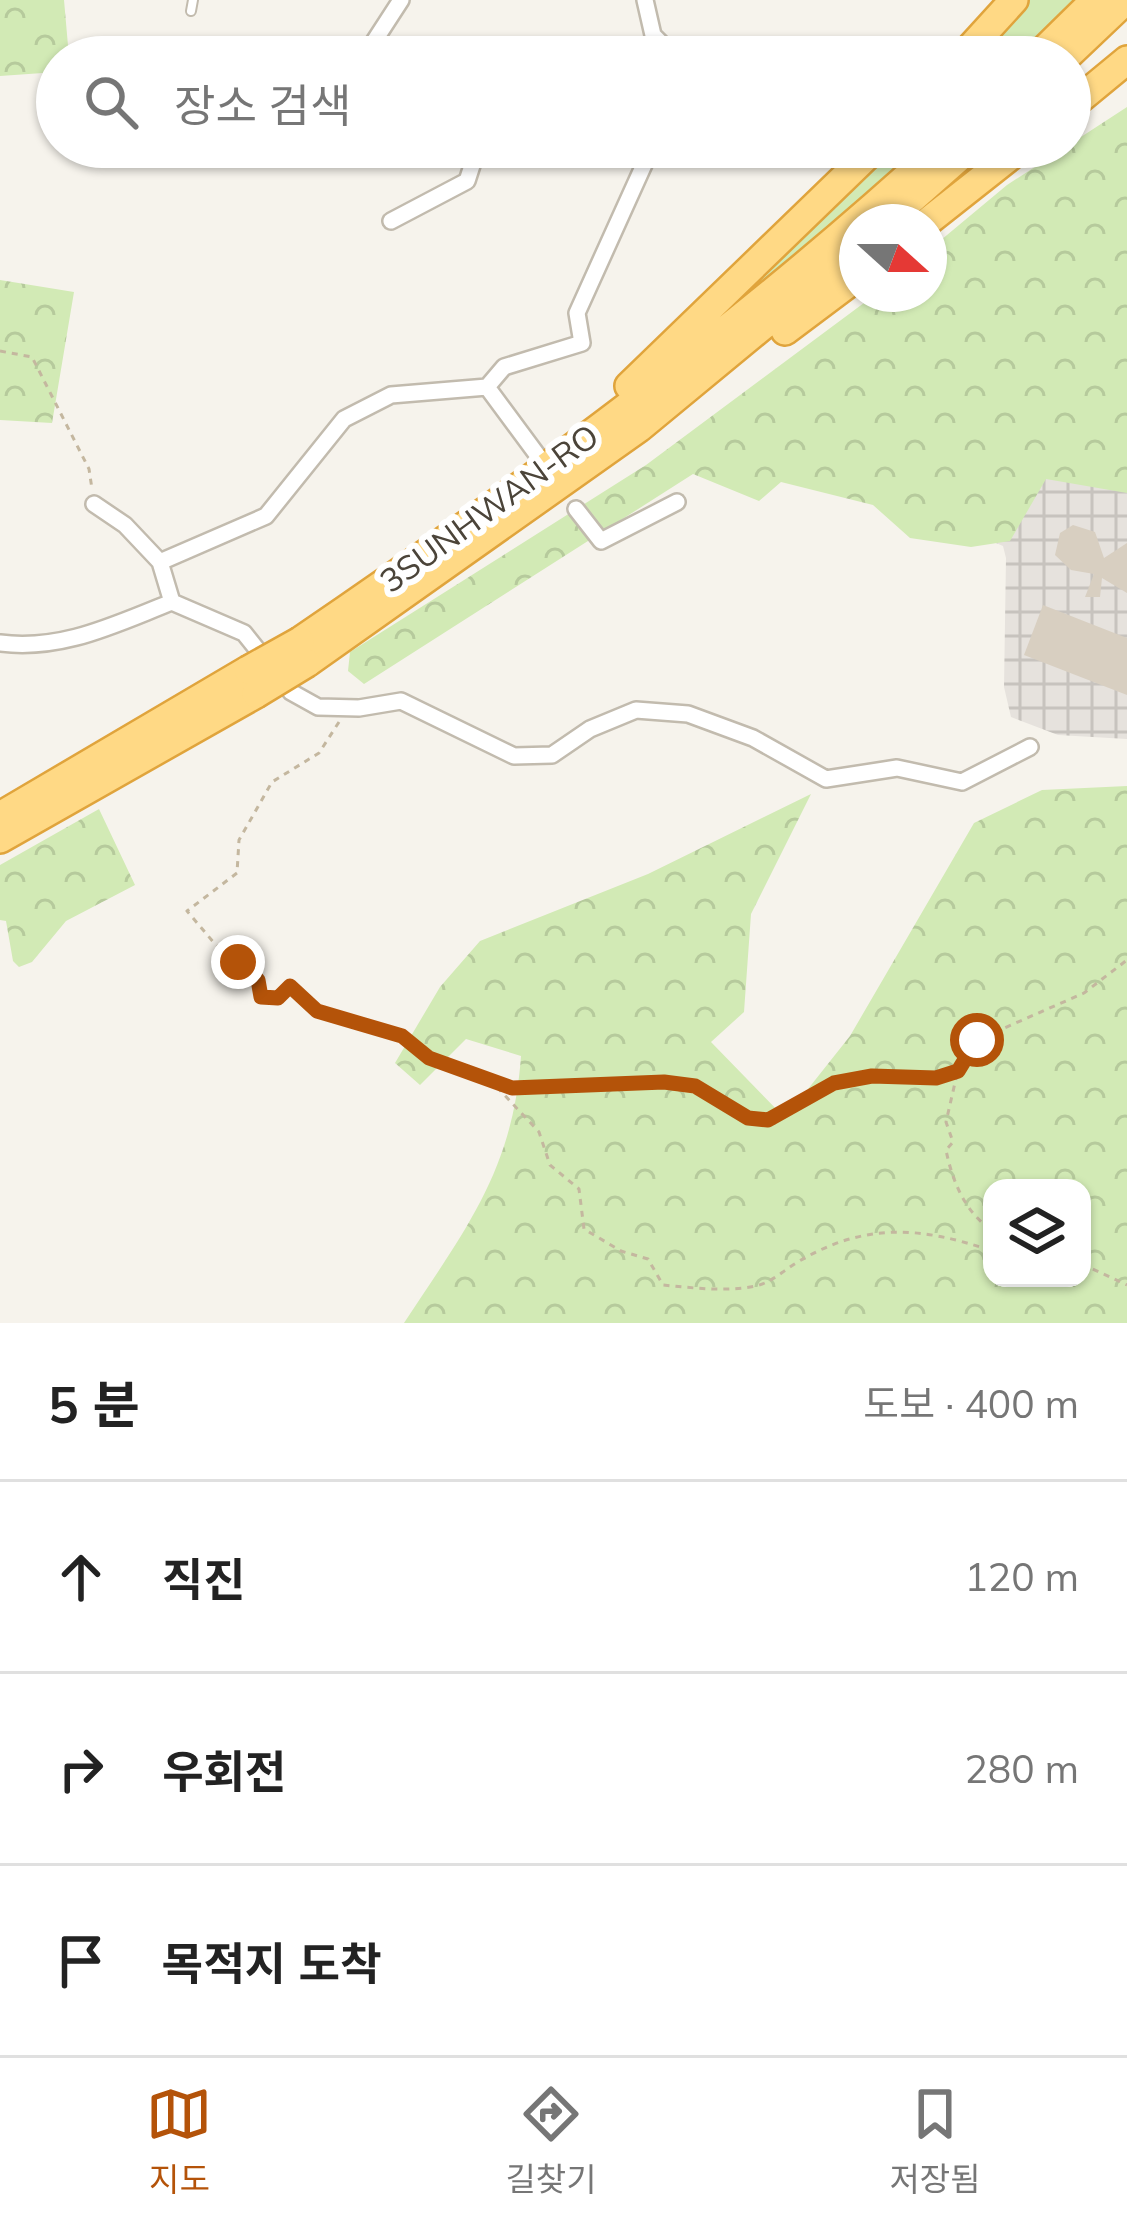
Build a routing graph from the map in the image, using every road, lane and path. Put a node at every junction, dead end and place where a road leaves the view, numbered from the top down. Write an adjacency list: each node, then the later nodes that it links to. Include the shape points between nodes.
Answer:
1 (401, 0): 6 (street)
2 (645, 0): 7 (street)
3 (1014, 0): 8 (highway)
4 (1095, 0): 9 (highway)
5 (1126, 0): 10 (highway)
6 (378, 36)
7 (654, 36)
8 (981, 36)
9 (1058, 36)
10 (1088, 36)
11 (1127, 60): 12 (highway)
12 (1091, 90)
13 (471, 168): 21 (street, via 467,181)
14 (643, 168): 25 (street, via 577,313 582,343 504,367)
15 (854, 168): 26 (highway)
16 (916, 168): 26 (highway, 3SUNHWAN-RO, via 794,275)
17 (946, 168): 19 (highway)
18 (995, 168): 20 (highway)
19 (906, 204)
20 (947, 206)
21 (391, 220)
22 (839, 263): 30 (highway, 3SUNHWAN-RO, via 639,428)
23 (839, 290): 30 (highway)
24 (0, 351): 28 (path, via 32,357 89,469)
25 (487, 387): 26 (street); 31 (street, via 391,395 344,419 266,516)
26 (540, 467): 34 (highway, 3SUNHWAN-RO)
27 (677, 502): 29 (street, via 601,541)
28 (94, 504): 31 (street)
29 (576, 509)
30 (472, 550): 34 (highway, 3SUNHWAN-RO)
31 (160, 562): 32 (street)
32 (172, 602): 33 (street, via 77,639); 36 (street, via 244,633 291,692)
33 (0, 643)
34 (303, 652): 35 (highway, 3SUNHWAN-RO, bridge)
35 (252, 682): 38 (highway, 3SUNHWAN-RO); 39 (highway, 3SUNHWAN-RO)
36 (332, 710): 37 (street, via 400,701 514,756 552,755 636,710 688,714 754,738 826,779 897,768 962,782); 42 (path, via 339,724 328,745 272,782 238,840 237,872 187,911 258,980 261,997 278,998 290,986 317,1011 402,1036 429,1058)
37 (1030, 747)
38 (0, 816)
39 (0, 839)
40 (1127, 960): 41 (path, via 1084,994 977,1040)
41 (958, 1071): 42 (path, via 834,1083 768,1120 680,1084); 43 (path, via 947,1159 963,1202)
42 (496, 1085): 44 (path, via 539,1132 550,1165 579,1189 584,1229 648,1259 663,1285 757,1286 843,1240 899,1230 941,1232)
43 (983, 1221)
44 (983, 1248)
45 (1091, 1268): 46 (path)
46 (1127, 1285)

